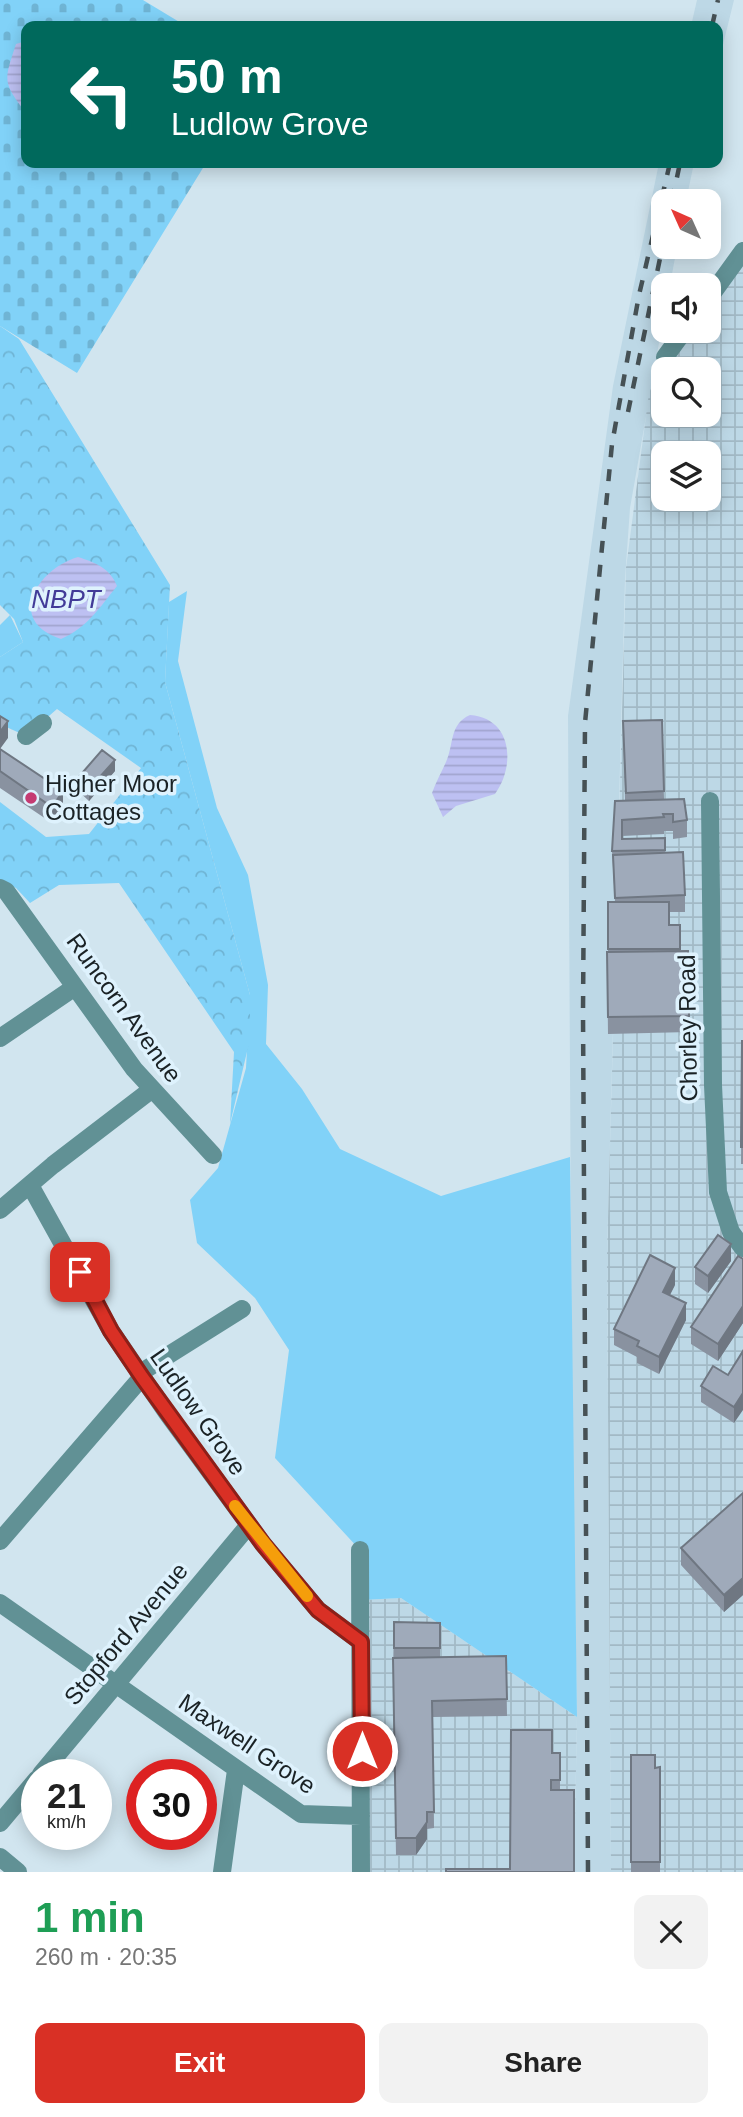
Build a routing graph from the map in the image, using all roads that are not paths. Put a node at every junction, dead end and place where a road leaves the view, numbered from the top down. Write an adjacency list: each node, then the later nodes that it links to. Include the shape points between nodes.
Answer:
1 (743, 251): 2 (street)
2 (721, 281)
3 (675, 343): 4 (street)
4 (665, 357)
5 (43, 723): 6 (street)
6 (26, 736)
7 (709, 801): 15 (street, Chorley Road, via 718,1192 731,1232)
8 (0, 888): 9 (street, Runcorn Avenue)
9 (75, 987): 10 (street); 11 (street, Runcorn Avenue)
10 (0, 1038)
11 (151, 1090): 12 (street, Runcorn Avenue); 13 (street)
12 (213, 1155)
13 (30, 1185): 14 (street); 17 (street, Ludlow Grove, via 111,1331)
14 (0, 1210)
15 (743, 1248)
16 (242, 1309): 17 (street)
17 (141, 1375): 18 (street, Ludlow Grove); 19 (street)
18 (249, 1525): 22 (street, Ludlow Grove, via 318,1610); 23 (street, Stopford Avenue)
19 (0, 1541)
20 (360, 1550): 22 (street)
21 (0, 1603): 23 (street, Maxwell Grove)
22 (361, 1642): 27 (street)
23 (116, 1684): 24 (street, Stopford Avenue); 25 (street, Maxwell Grove)
24 (54, 1759)
25 (236, 1770): 27 (street, Maxwell Grove, via 301,1814); 31 (street)
26 (21, 1798): 28 (street)
27 (361, 1816): 32 (street)
28 (0, 1824)
29 (0, 1857): 30 (street)
30 (18, 1872)
31 (222, 1872)
32 (361, 1872)

